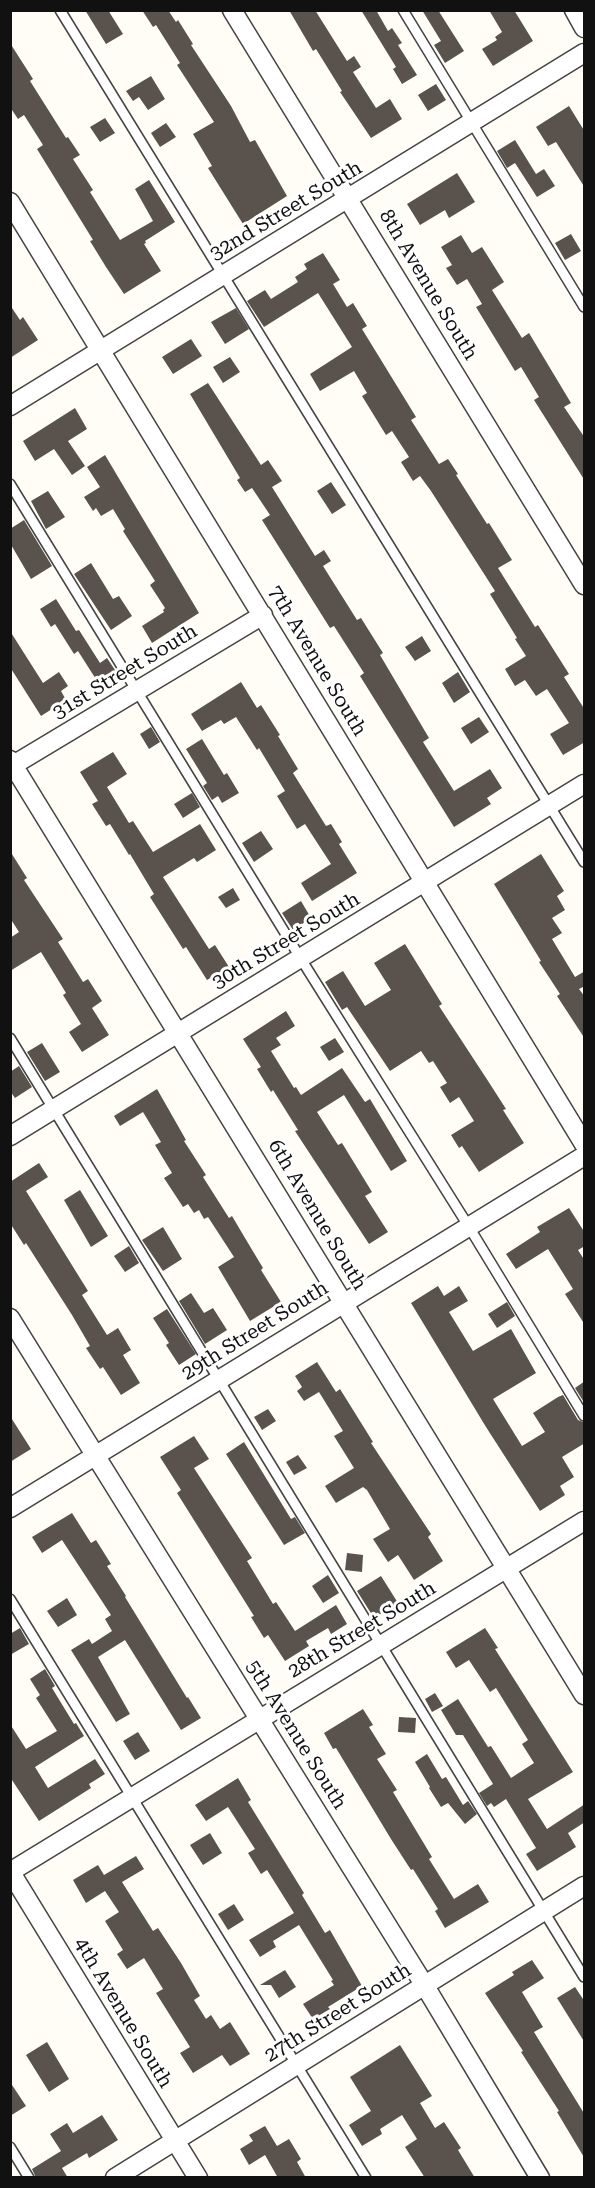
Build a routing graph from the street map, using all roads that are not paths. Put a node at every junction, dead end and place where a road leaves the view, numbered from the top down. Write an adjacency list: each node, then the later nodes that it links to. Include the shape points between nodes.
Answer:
1 (60, 10): 10 (lane)
2 (232, 10): 8 (street, 8th Avenue South)
3 (403, 10): 7 (lane)
4 (574, 10): 5 (street)
5 (585, 28)
6 (585, 53): 7 (street, 32nd Street South)
7 (471, 123): 8 (street, 32nd Street South); 11 (lane)
8 (349, 199): 10 (street, 32nd Street South); 15 (street, 8th Avenue South)
9 (10, 202): 12 (street, 7th Avenue South)
10 (223, 276): 12 (street, 32nd Street South); 20 (lane)
11 (585, 307)
12 (101, 350): 13 (street, 32nd Street South); 16 (street, 7th Avenue South)
13 (10, 406)
14 (10, 484): 17 (lane)
15 (585, 585)
16 (262, 615): 17 (street, 31st Street South); 22 (street, 7th Avenue South)
17 (137, 691): 18 (street, 31st Street South); 23 (lane)
18 (12, 764): 24 (street, 6th Avenue South)
19 (585, 784): 20 (street, 30th Street South)
20 (549, 806): 21 (lane); 22 (street, 30th Street South)
21 (585, 862)
22 (425, 882): 23 (street, 30th Street South); 28 (street, 7th Avenue South)
23 (301, 959): 24 (street, 30th Street South); 30 (lane)
24 (179, 1033): 26 (street, 30th Street South); 31 (street, 6th Avenue South)
25 (10, 1038): 26 (lane)
26 (54, 1109): 27 (street, 30th Street South); 33 (lane)
27 (10, 1136)
28 (585, 1144)
29 (585, 1156): 30 (street, 29th Street South)
30 (470, 1227): 31 (street, 29th Street South); 34 (lane)
31 (344, 1302): 33 (street, 29th Street South); 38 (street, 6th Avenue South)
32 (10, 1318): 35 (street, 5th Avenue South)
33 (220, 1378): 35 (street, 29th Street South); 40 (lane)
34 (585, 1416)
35 (95, 1456): 36 (street, 29th Street South); 42 (street, 5th Avenue South)
36 (10, 1508)
37 (585, 1521): 38 (street, 28th Street South)
38 (507, 1569): 40 (street, 28th Street South); 41 (street, 6th Avenue South)
39 (10, 1599): 43 (lane)
40 (381, 1645): 42 (street, 28th Street South); 46 (lane)
41 (585, 1695)
42 (259, 1719): 43 (street, 28th Street South); 48 (street, 5th Avenue South)
43 (132, 1797): 44 (street, 28th Street South); 49 (lane)
44 (11, 1871): 50 (street, 4th Avenue South)
45 (585, 1886): 46 (street, 27th Street South)
46 (544, 1912): 47 (lane); 48 (street, 27th Street South)
47 (585, 1977)
48 (425, 1986): 49 (street, 27th Street South); 56 (street, 5th Avenue South)
49 (298, 2065): 50 (street, 27th Street South); 55 (lane)
50 (175, 2141): 53 (street, 27th Street South); 54 (street, 4th Avenue South)
51 (10, 2147): 52 (lane)
52 (29, 2178)
53 (115, 2178)
54 (198, 2178)
55 (366, 2178)
56 (540, 2178)

